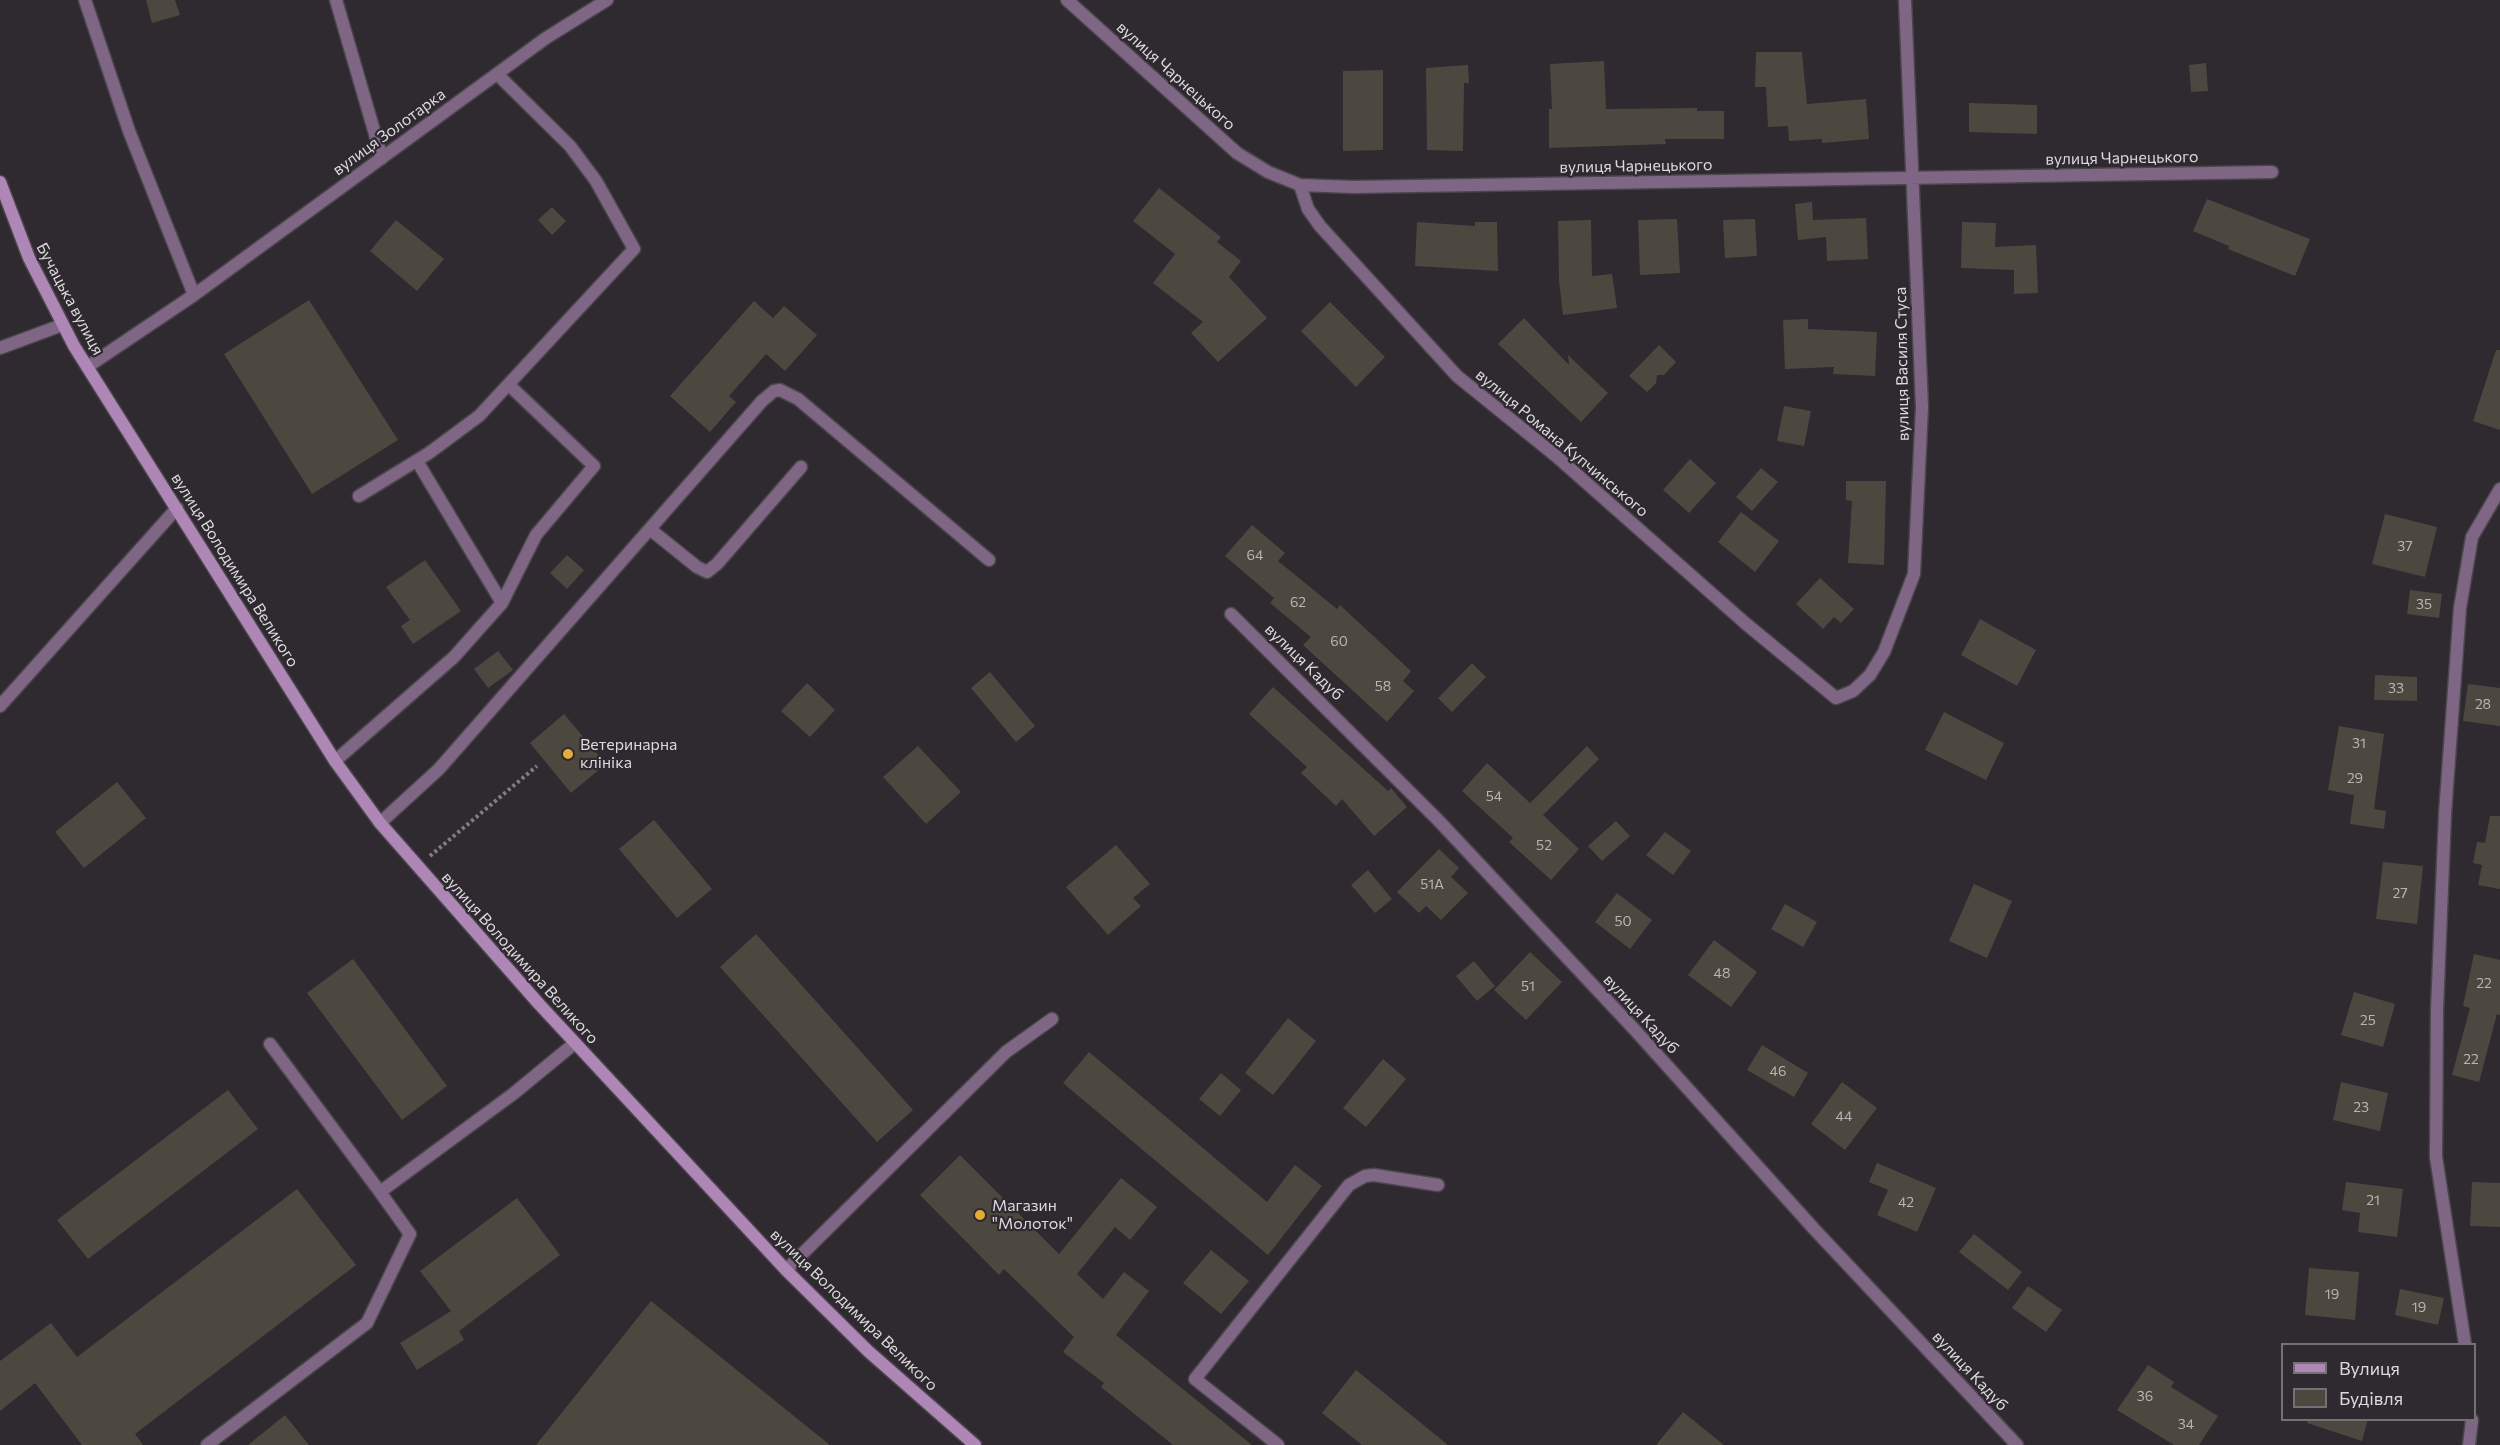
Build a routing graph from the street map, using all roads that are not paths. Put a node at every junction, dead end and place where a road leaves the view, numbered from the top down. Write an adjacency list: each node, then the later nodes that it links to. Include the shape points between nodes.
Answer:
1 (85, 0): 12 (street, via 121,110)
2 (336, 0): 7 (street)
3 (607, 0): 6 (street, вулиця Золотарка)
4 (1067, 0): 11 (street, вулиця Чарнецького, via 1238,153 1268,172)
5 (1905, 0): 9 (street, вулиця Василя Стуса)
6 (497, 74): 7 (street, вулиця Золотарка); 16 (street, via 576,154 607,199 634,249)
7 (382, 158): 12 (street, вулиця Золотарка)
8 (2272, 172): 9 (street, вулиця Чарнецького)
9 (1912, 178): 11 (street, вулиця Чарнецького); 27 (street, вулиця Василя Стуса, via 1922,407 1914,574 1884,652 1870,675 1853,691)
10 (0, 182): 13 (main road, Бучацька вулиця, via 28,258)
11 (1300, 185): 27 (street, вулиця Романа Купчинського, via 1308,209 1320,226 1457,376 1556,456)
12 (194, 295): 15 (street, вулиця Золотарка)
13 (62, 325): 14 (street); 15 (main road, Бучацька вулиця)
14 (0, 348)
15 (87, 367): 17 (main road, Бучацька вулиця)
16 (509, 385): 18 (street, via 472,421); 25 (street, via 594,466 536,535)
17 (124, 426): 22 (main road, вулиця Володимира Великого)
18 (417, 461): 21 (street); 25 (street)
19 (801, 467): 23 (street, via 707,572)
20 (2500, 489): 37 (street, via 2472,537 2460,608 2437,999 2436,1157)
21 (359, 496)
22 (177, 508): 28 (street); 29 (main road, вулиця Володимира Великого)
23 (651, 530): 24 (street, via 762,401 780,390 798,399); 30 (street, via 439,769)
24 (990, 560)
25 (502, 603): 29 (street, via 454,657)
26 (1231, 614): 42 (street, вулиця Кадуб, via 1446,829)
27 (1836, 698)
28 (0, 707)
29 (335, 761): 30 (main road, вулиця Володимира Великого)
30 (380, 824): 32 (main road, вулиця Володимира Великого)
31 (1052, 1019): 36 (street, via 1006,1052)
32 (575, 1043): 35 (street); 36 (main road, вулиця Володимира Великого)
33 (270, 1044): 35 (street)
34 (1438, 1185): 41 (street, via 1374,1175 1349,1185 1195,1379)
35 (380, 1192): 39 (street, via 410,1234 368,1323)
36 (786, 1270): 40 (main road, вулиця Володимира Великого, via 883,1365)
37 (2465, 1343)
38 (2472, 1421): 43 (street)
39 (207, 1445)
40 (975, 1445)
41 (1278, 1445)
42 (2017, 1445)
43 (2469, 1445)

